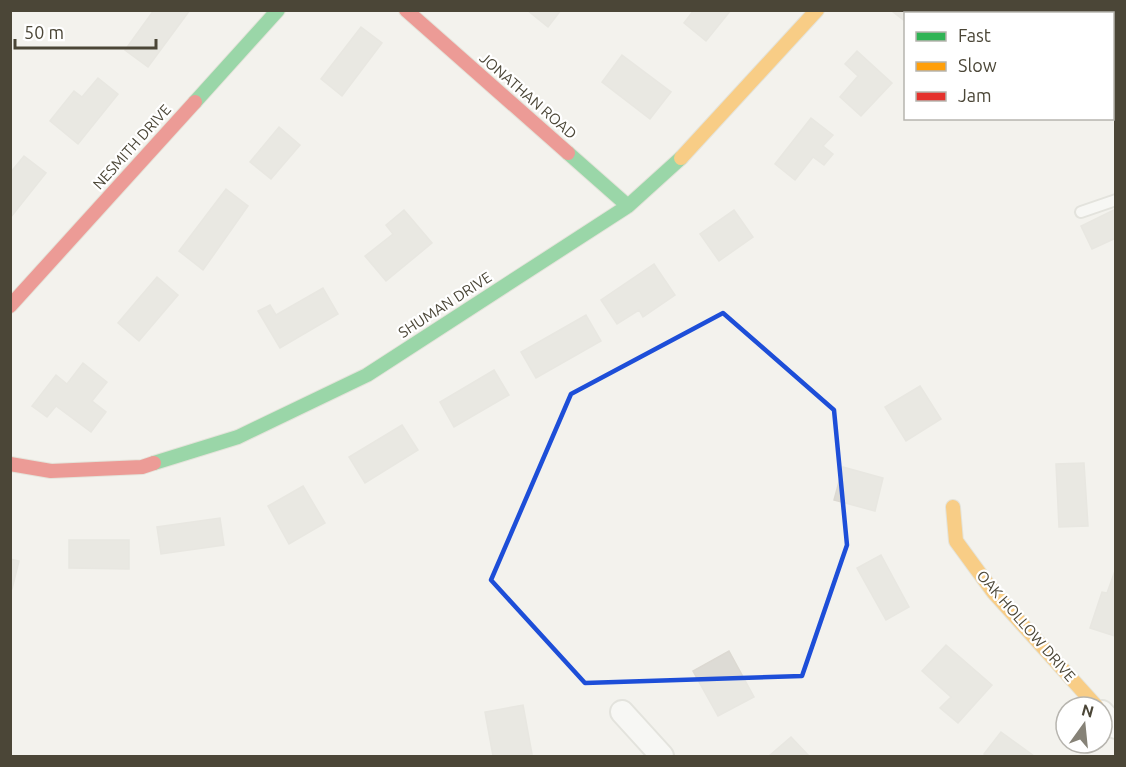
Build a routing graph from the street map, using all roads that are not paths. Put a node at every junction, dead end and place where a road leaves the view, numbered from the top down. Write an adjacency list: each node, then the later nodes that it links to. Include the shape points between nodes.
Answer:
1 (278, 10): 7 (street, NESMITH DRIVE)
2 (406, 10): 5 (street, JONATHAN ROAD)
3 (817, 10): 5 (street, SHUMAN DRIVE, via 685,155)
4 (1116, 200): 6 (lane)
5 (628, 206): 8 (street, SHUMAN DRIVE, via 367,375 238,437 142,467 51,471)
6 (1081, 212)
7 (10, 306)
8 (10, 464)
9 (953, 507): 10 (street, OAK HOLLOW DRIVE, via 956,541 994,593)
10 (1086, 695)
11 (622, 712): 12 (street)
12 (662, 756)

